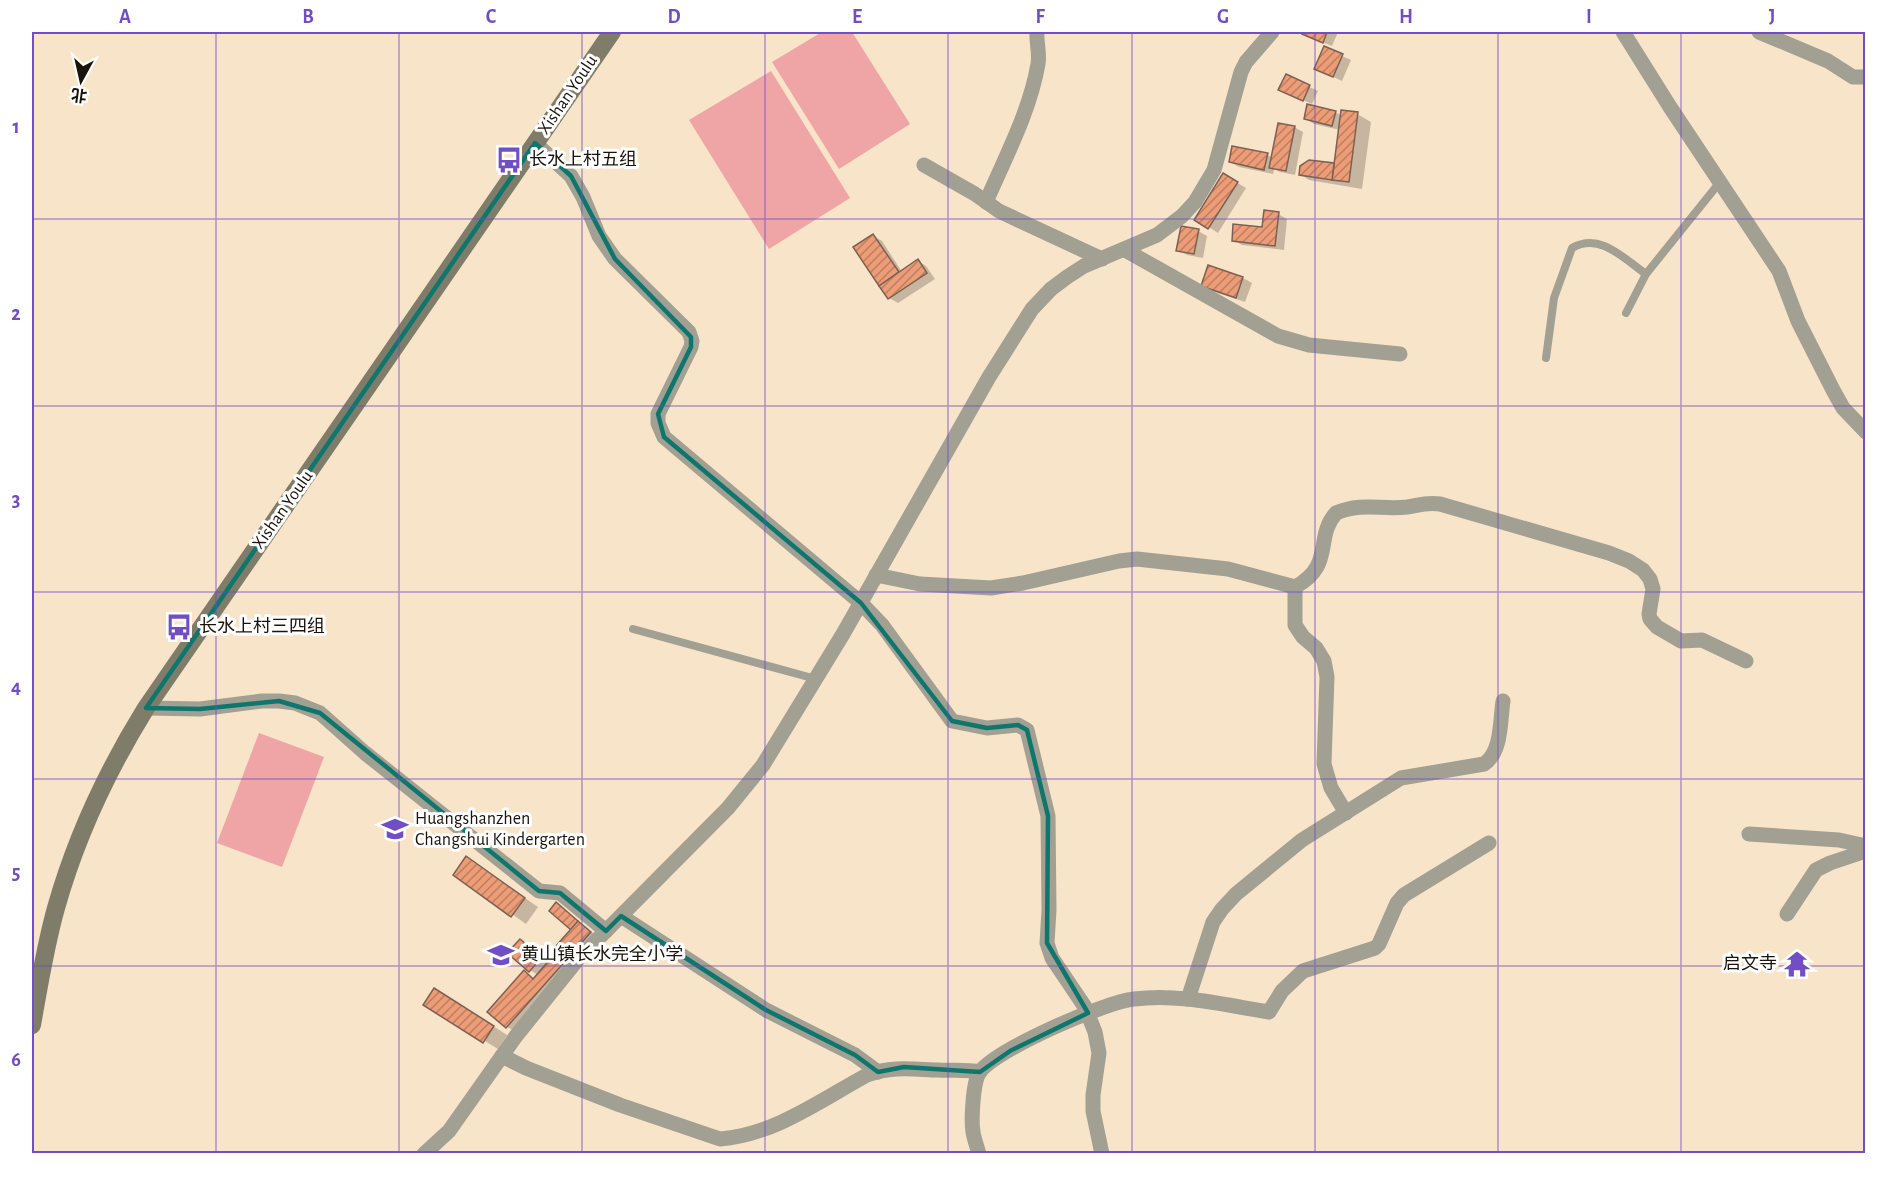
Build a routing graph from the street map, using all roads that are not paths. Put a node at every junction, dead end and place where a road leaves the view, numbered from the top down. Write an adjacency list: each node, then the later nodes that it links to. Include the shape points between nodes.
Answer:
1 (612, 32): 7 (street, Xishan Youlu)
2 (1037, 32): 10 (street, via 1036,78)
3 (1272, 32): 11 (street, via 1241,72 1206,187 1170,226)
4 (1623, 32): 9 (street)
5 (1759, 32): 6 (street, via 1853,76)
6 (1866, 78)
7 (535, 143): 20 (street, via 571,176 599,236 615,259 689,332 691,348 658,414 664,437); 25 (street, Xishan Youlu)
8 (924, 165): 10 (street)
9 (1720, 182): 13 (lane); 17 (street, via 1779,271 1798,321 1843,408)
10 (986, 202): 12 (street)
11 (1125, 250): 12 (street); 15 (street, via 1278,336 1310,345)
12 (1102, 259): 18 (street, via 1066,277 1023,320)
13 (1646, 274): 14 (lane); 16 (lane, via 1601,243 1581,242 1572,248 1554,298)
14 (1626, 314)
15 (1400, 354)
16 (1546, 358)
17 (1866, 432)
18 (876, 576): 19 (street, via 920,584 991,588 1137,559 1228,569); 20 (street)
19 (1295, 587): 22 (street, via 1310,577 1320,563 1327,526 1336,513 1363,506 1440,504 1629,561 1643,570 1652,584 1649,614 1653,623 1680,641 1702,640); 26 (street, via 1294,625 1321,654 1326,669 1324,764 1331,788)
20 (861, 603): 23 (street); 35 (street, via 882,624 952,721 987,728 1018,725 1027,730 1048,816 1047,944)
21 (633, 628): 23 (lane)
22 (1746, 661)
23 (816, 679): 32 (street, via 746,787)
24 (1503, 701): 26 (street, via 1495,753 1484,764 1401,778)
25 (146, 708): 33 (street, via 200,710 279,701 320,713 539,891 560,892); 36 (street, Xishan Youlu, via 114,763 73,856 48,941)
26 (1346, 813): 34 (street, via 1302,840 1222,909)
27 (1749, 834): 29 (street, via 1839,840)
28 (1489, 843): 34 (street, via 1404,895 1375,948 1303,971 1282,991 1269,1012)
29 (1866, 846)
30 (1866, 851): 31 (street, via 1816,870)
31 (1787, 914)
32 (621, 916): 33 (street); 38 (street, via 766,1010 855,1054)
33 (606, 931): 37 (street, via 546,997)
34 (1188, 999): 35 (street, via 1131,999)
35 (1088, 1013): 39 (street, via 1010,1051); 42 (street, via 1099,1053 1093,1106)
36 (32, 1025)
37 (502, 1056): 38 (street, via 620,1105 720,1139 783,1122); 40 (street, via 449,1131)
38 (878, 1072): 39 (street, via 904,1067)
39 (980, 1072): 41 (street, via 972,1129)
40 (423, 1154)
41 (979, 1154)
42 (1102, 1154)

